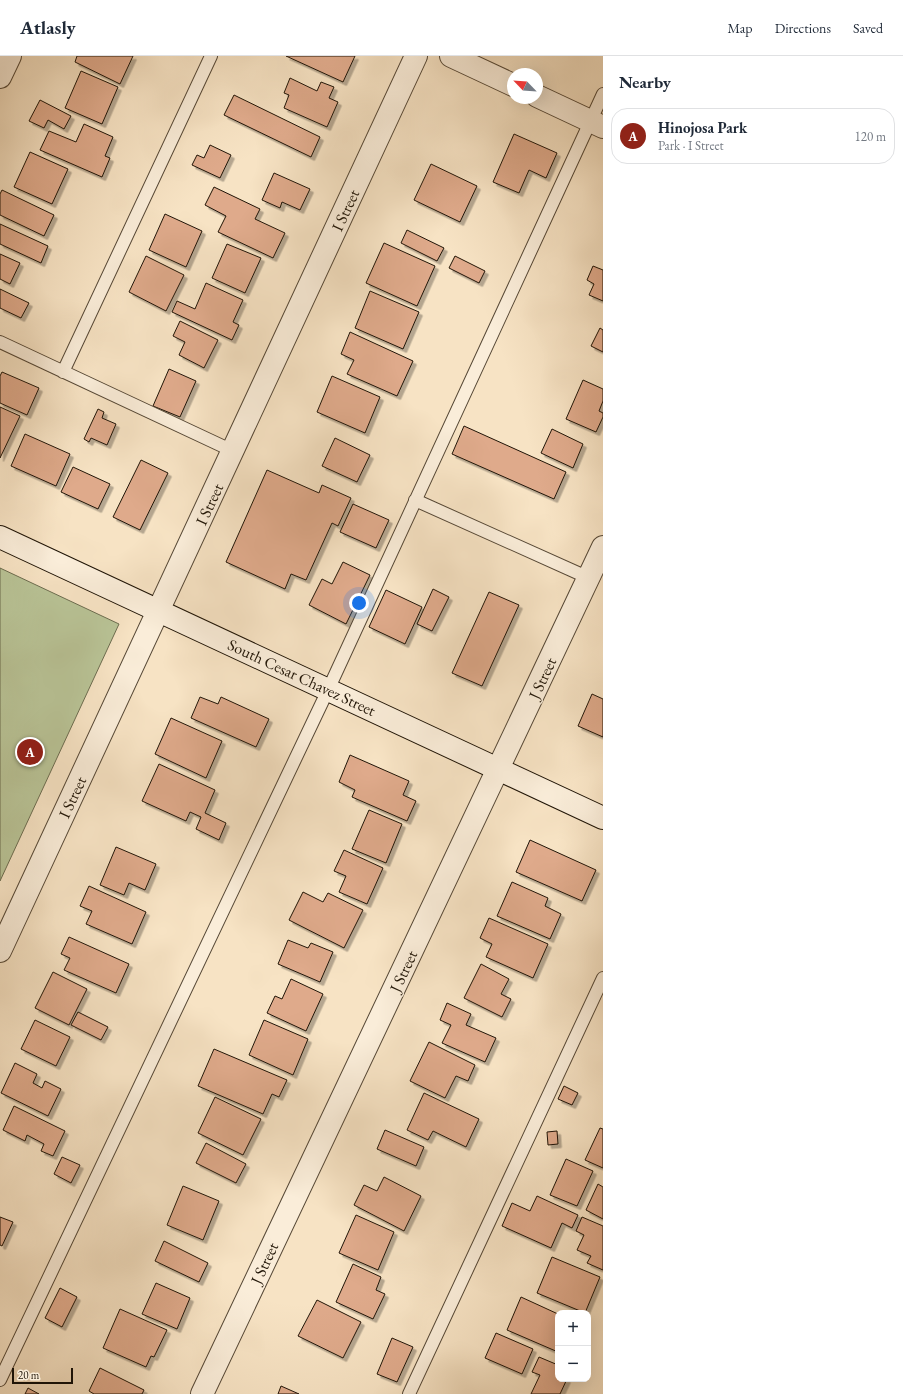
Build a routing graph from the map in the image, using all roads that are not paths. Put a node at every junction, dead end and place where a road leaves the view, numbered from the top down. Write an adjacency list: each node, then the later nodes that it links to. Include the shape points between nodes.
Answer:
1 (10, 56): 5 (street)
2 (211, 56): 11 (lane)
3 (416, 56): 12 (street, I Street)
4 (451, 56): 6 (street)
5 (0, 77)
6 (507, 82)
7 (603, 94): 9 (lane)
8 (543, 99): 9 (street)
9 (597, 124): 13 (lane)
10 (0, 342): 11 (lane)
11 (62, 372): 12 (lane)
12 (233, 451): 17 (street, I Street)
13 (415, 500): 16 (lane); 18 (lane)
14 (0, 537): 17 (street, South Cesar Chavez Street)
15 (603, 547): 16 (street, J Street)
16 (589, 578): 19 (street, J Street)
17 (159, 610): 18 (street, South Cesar Chavez Street); 21 (street, I Street)
18 (328, 690): 19 (street, South Cesar Chavez Street); 23 (lane)
19 (499, 769): 20 (street, South Cesar Chavez Street); 24 (street, J Street)
20 (603, 818)
21 (0, 951)
22 (603, 978): 25 (lane)
23 (0, 1380)
24 (202, 1394)
25 (409, 1394)

